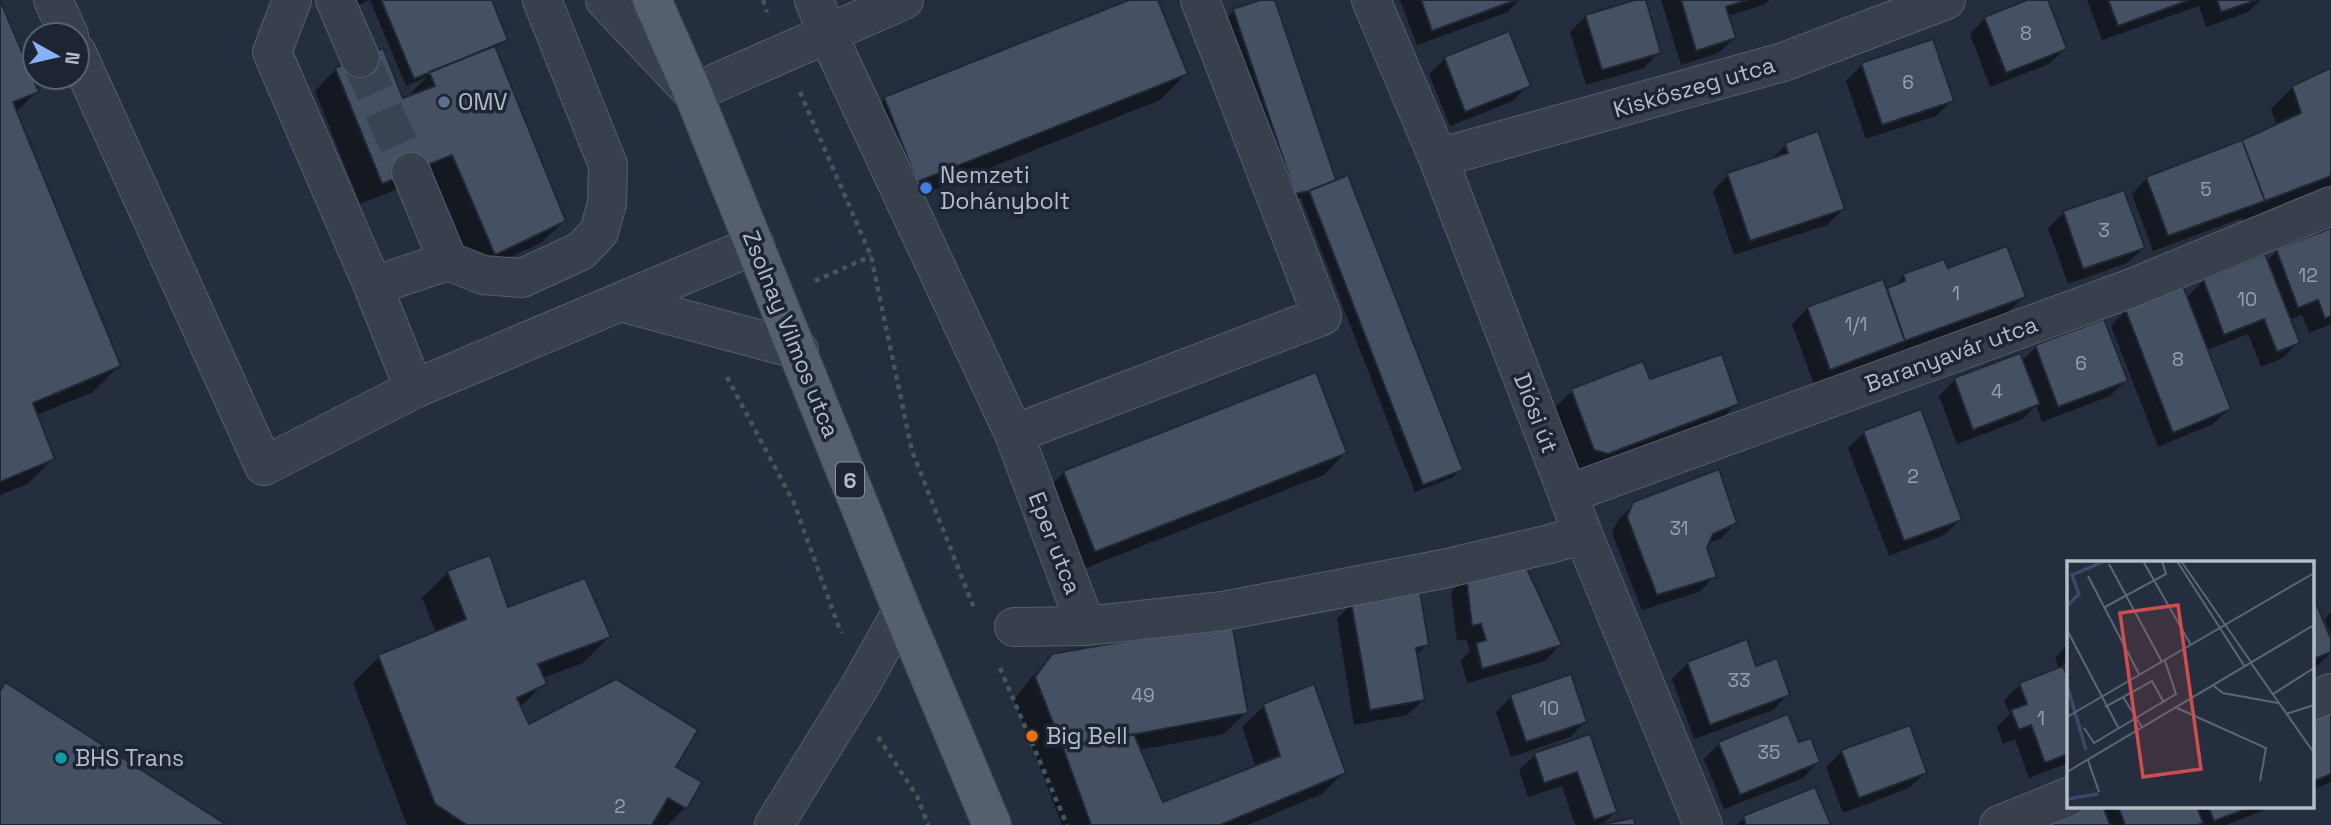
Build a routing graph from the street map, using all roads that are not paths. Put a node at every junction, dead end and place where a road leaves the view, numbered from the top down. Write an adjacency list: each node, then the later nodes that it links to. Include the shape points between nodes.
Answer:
1 (53, 0): 12 (street)
2 (292, 0): 22 (street, via 272,52)
3 (335, 0): 14 (street)
4 (542, 0): 21 (street, via 608,165 607,203 599,232 581,251 522,278 483,275)
5 (606, 0): 16 (street)
6 (652, 0): 16 (main road, Zsolnay Vilmos utca / 6)
7 (814, 0): 13 (street, Eper utca)
8 (904, 0): 13 (street)
9 (1200, 0): 26 (street, via 1322,316)
10 (1371, 0): 17 (street, Diósi út)
11 (1946, 0): 17 (street, Kiskőszeg utca, via 1783,62)
12 (63, 21)
13 (828, 35): 16 (street); 26 (street, Eper utca)
14 (360, 58)
15 (91, 84): 25 (street, via 264,466)
16 (693, 93): 20 (main road, Zsolnay Vilmos utca / 6)
17 (1438, 158): 27 (street, Diósi út)
18 (411, 172): 21 (street)
19 (2331, 206): 27 (street, Baranyavár utca, via 2116,294)
20 (755, 245): 23 (street); 24 (main road, Zsolnay Vilmos utca / 6)
21 (448, 261): 22 (street)
22 (373, 286): 25 (street)
23 (620, 302): 24 (street); 25 (street)
24 (799, 350): 29 (main road, Zsolnay Vilmos utca / 6)
25 (414, 389)
26 (1014, 434): 30 (street, Eper utca)
27 (1568, 494): 28 (street, Diósi út)
28 (1583, 534): 30 (street, via 1443,569 1223,611); 37 (street, Diósi út)
29 (902, 611): 35 (street); 36 (main road, Zsolnay Vilmos utca / 6)
30 (1086, 626): 31 (street)
31 (1005, 643)
32 (2331, 693): 33 (street)
33 (2314, 700)
34 (2067, 797): 38 (street)
35 (774, 825)
36 (992, 825)
37 (1703, 825)
38 (1999, 825)

